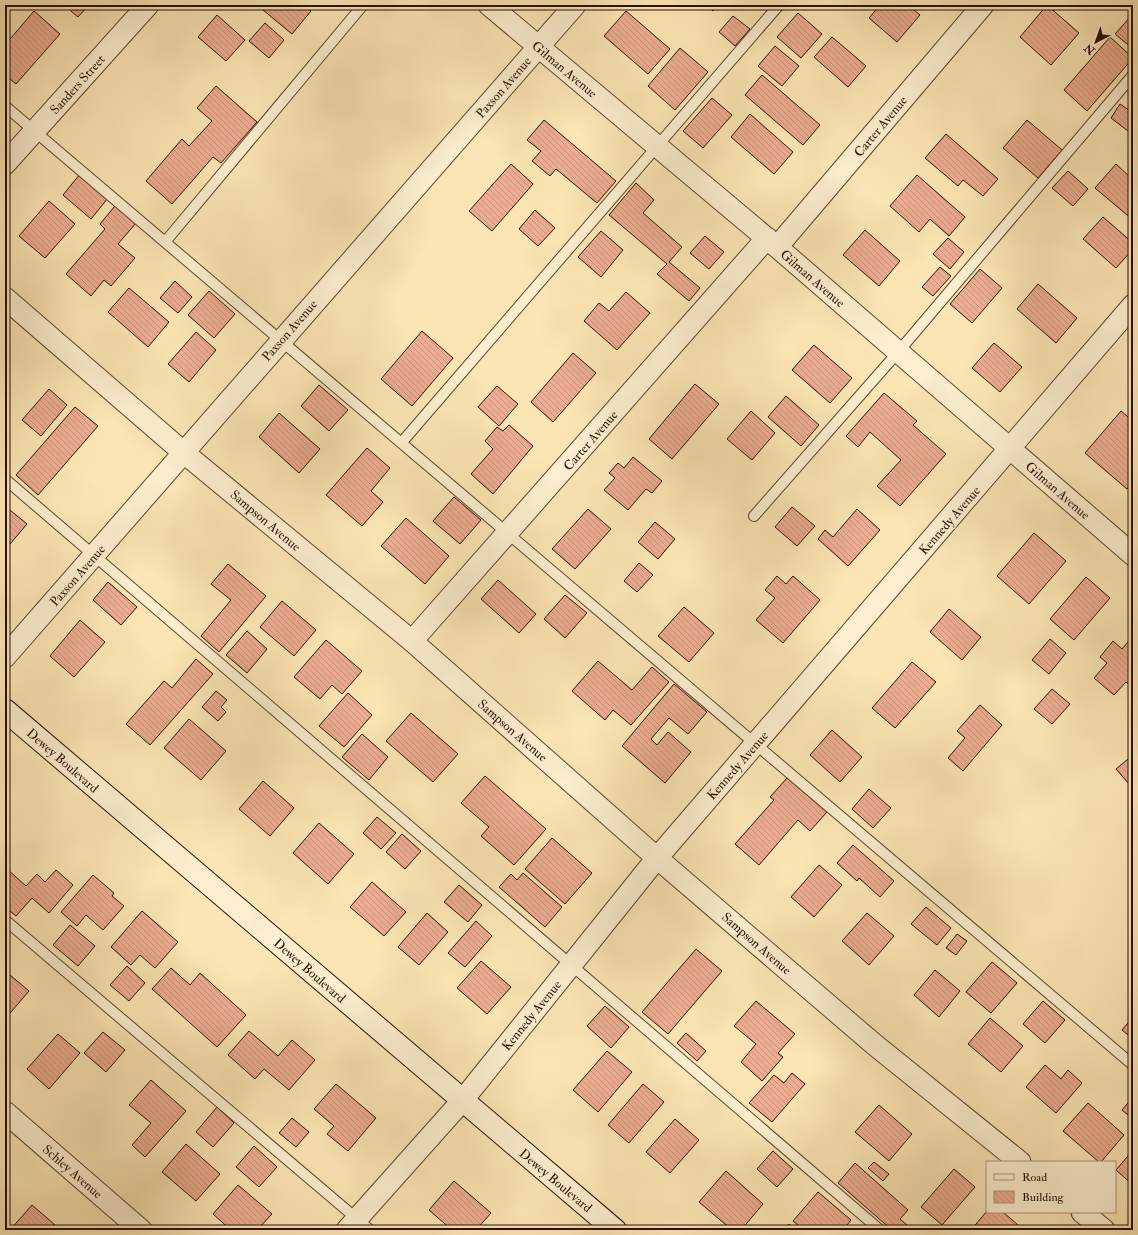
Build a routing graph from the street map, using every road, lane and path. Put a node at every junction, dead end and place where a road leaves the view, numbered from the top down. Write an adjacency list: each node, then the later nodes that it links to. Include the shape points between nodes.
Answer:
1 (148, 5): 10 (street, Sanders Street)
2 (363, 5): 13 (lane)
3 (489, 5): 7 (street, Gilman Avenue)
4 (575, 5): 7 (street, Paxson Avenue)
5 (779, 5): 11 (lane)
6 (983, 5): 14 (street, Carter Avenue)
7 (539, 47): 11 (street, Gilman Avenue); 17 (street, Paxson Avenue)
8 (1133, 75): 18 (lane)
9 (5, 106): 10 (lane)
10 (34, 131): 12 (street, Sanders Street); 13 (lane)
11 (657, 147): 14 (street, Gilman Avenue); 19 (lane)
12 (5, 164)
13 (165, 242): 17 (lane)
14 (772, 242): 18 (street, Gilman Avenue); 24 (street, Carter Avenue)
15 (5, 298): 21 (street, Sampson Avenue)
16 (1133, 305): 20 (street, Kennedy Avenue)
17 (281, 340): 19 (lane); 21 (street, Paxson Avenue)
18 (899, 351): 20 (street, Gilman Avenue); 23 (lane)
19 (402, 442): 24 (lane)
20 (1011, 448): 25 (street, Gilman Avenue); 30 (street, Kennedy Avenue)
21 (183, 452): 26 (street, Paxson Avenue); 27 (street, Sampson Avenue)
22 (5, 479): 26 (lane)
23 (754, 516)
24 (508, 532): 27 (street, Carter Avenue); 30 (lane)
25 (1130, 548)
26 (94, 555): 28 (street, Paxson Avenue); 33 (lane)
27 (412, 641): 31 (street, Sampson Avenue)
28 (5, 657)
29 (5, 710): 35 (street, Dewey Boulevard)
30 (756, 744): 31 (street, Kennedy Avenue); 34 (lane)
31 (657, 858): 33 (street, Kennedy Avenue); 37 (street, Sampson Avenue, via 875,1045)
32 (5, 920): 39 (lane)
33 (571, 965): 35 (street, Kennedy Avenue); 42 (lane)
34 (1133, 1065)
35 (462, 1101): 39 (street, Kennedy Avenue); 41 (street, Dewey Boulevard)
36 (5, 1112): 40 (street, Schley Avenue)
37 (1019, 1161)
38 (1083, 1213): 43 (street)
39 (358, 1226)
40 (141, 1230)
41 (615, 1230)
42 (880, 1230)
43 (1104, 1230)

